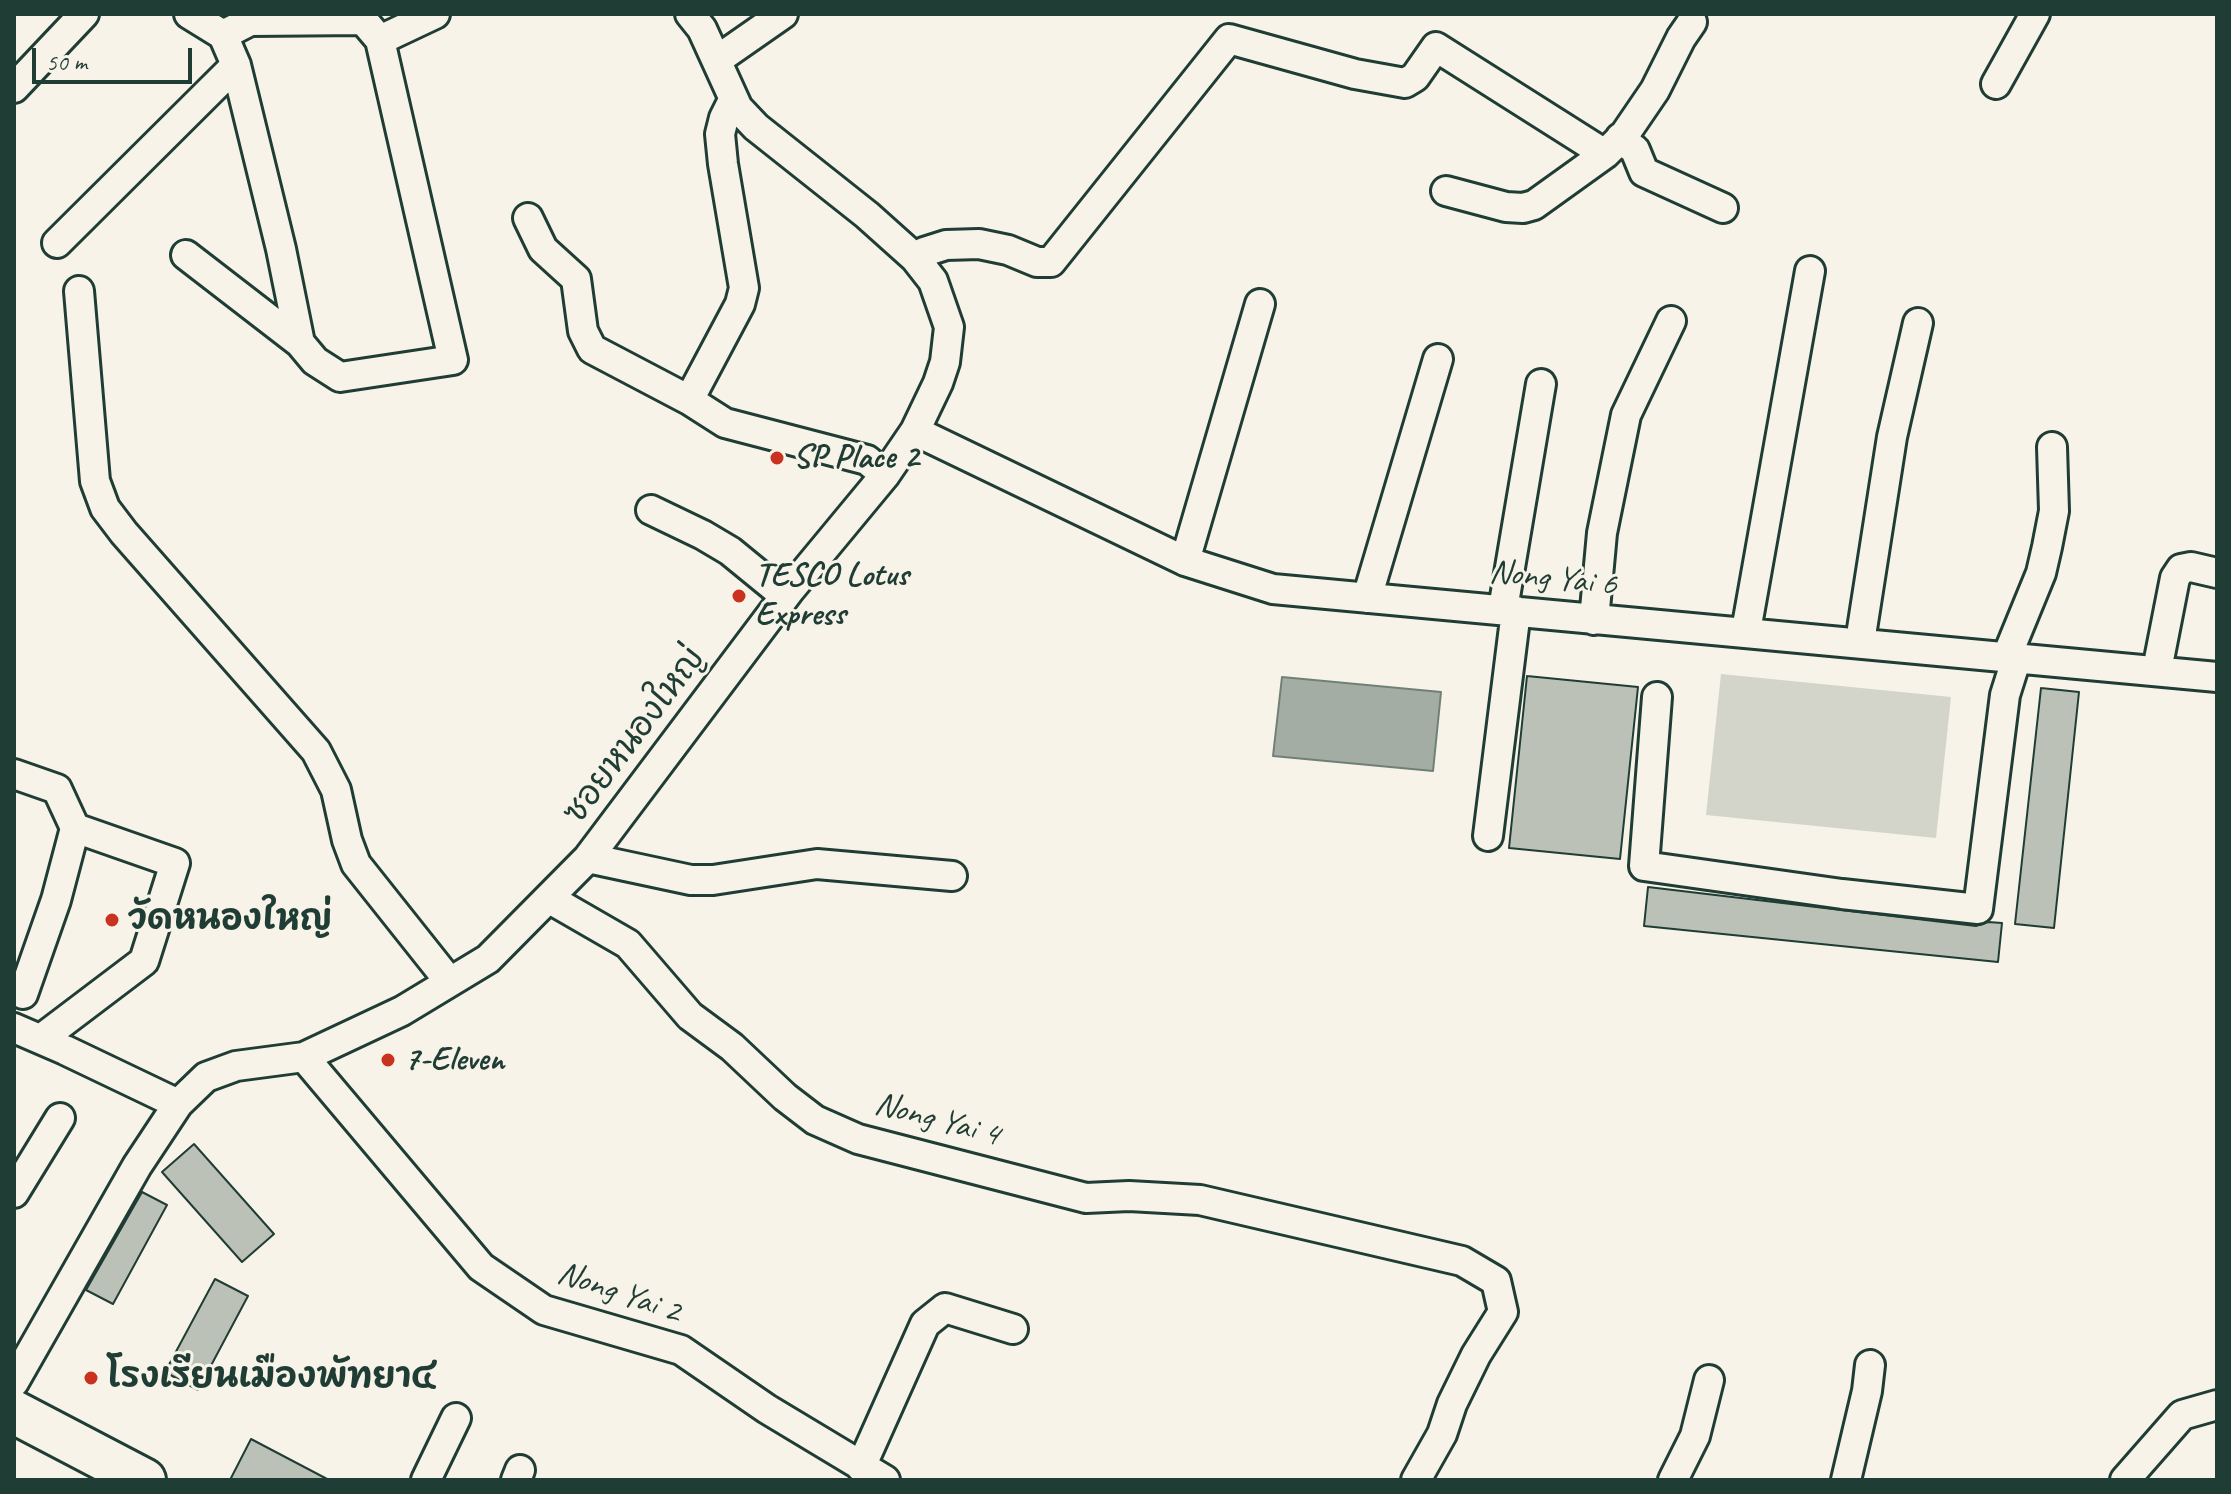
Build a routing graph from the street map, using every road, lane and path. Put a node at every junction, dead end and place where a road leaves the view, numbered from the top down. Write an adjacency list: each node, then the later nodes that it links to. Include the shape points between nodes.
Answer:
1 (84, 14): 13 (street)
2 (189, 14): 8 (street)
3 (435, 14): 9 (street)
4 (690, 14): 10 (street, ซอยหนองใหญ่)
5 (783, 14): 10 (street)
6 (2035, 14): 12 (street)
7 (1693, 17): 15 (street, via 1655,90)
8 (223, 35): 9 (street, via 250,21 363,20); 11 (street)
9 (380, 40): 27 (street, via 453,360 340,377 315,361)
10 (717, 60): 14 (street, ซอยหนองใหญ่)
11 (236, 65): 19 (street); 27 (street)
12 (1996, 84)
13 (14, 88)
14 (733, 100): 21 (street, ซอยหนองใหญ่, via 756,127); 30 (street, via 720,134 744,288)
15 (1612, 146): 16 (street, via 1523,208); 17 (street, via 1635,150 1644,172); 21 (street, via 1436,47 1405,83 1229,39 1051,262 979,244 946,245)
16 (1446, 191)
17 (1723, 208)
18 (528, 218): 30 (street, via 543,249 576,279 583,331 592,349)
19 (57, 243)
20 (186, 255): 27 (street)
21 (915, 258): 31 (street, ซอยหนองใหญ่, via 933,281 949,327 942,373)
22 (1810, 271): 41 (street)
23 (79, 291): 53 (street, via 95,481 105,508 316,751 336,790 356,864)
24 (1260, 304): 35 (street)
25 (1671, 321): 40 (street, via 1626,415 1602,533)
26 (1918, 323): 42 (street, via 1892,437)
27 (300, 343)
28 (1438, 359): 38 (street)
29 (1541, 384): 39 (street)
30 (689, 400): 33 (street, via 725,423 867,460)
31 (915, 431): 33 (street, ซอยหนองใหญ่); 35 (street, Nong Yai 6)
32 (2052, 447): 43 (street, via 2054,511 2041,573 2012,639)
33 (885, 475): 37 (street, ซอยหนองใหญ่)
34 (651, 510): 37 (street, via 730,551)
35 (1185, 561): 38 (street, Nong Yai 6, via 1273,589)
36 (2217, 573): 44 (street, via 2191,567 2181,569 2175,578)
37 (785, 596): 50 (street, ซอยหนองใหญ่)
38 (1367, 598): 39 (street, Nong Yai 6)
39 (1510, 610): 40 (street, Nong Yai 6); 49 (street)
40 (1594, 620): 41 (street, Nong Yai 6)
41 (1746, 631): 42 (street, Nong Yai 6)
42 (1860, 642): 43 (street, Nong Yai 6)
43 (2012, 656): 44 (street, Nong Yai 6); 46 (street, via 1978,909 1644,866)
44 (2157, 670): 45 (street, Nong Yai 6)
45 (2217, 677)
46 (1657, 697)
47 (14, 774): 48 (street, via 57,789)
48 (75, 828): 54 (street, via 56,900); 56 (street, via 175,863 144,961)
49 (1488, 836)
50 (588, 858): 51 (street, via 691,880 817,864); 52 (street, ซอยหนองใหญ่)
51 (952, 876)
52 (550, 899): 53 (street, ซอยหนองใหญ่, via 488,959); 71 (street, Nong Yai 4, via 628,944 690,1016 785,1097 815,1120 858,1139 1086,1198 1200,1200 1462,1261 1496,1281 1503,1312 1476,1355)
53 (449, 981): 57 (street, ซอยหนองใหญ่, via 402,1011)
54 (17, 999)
55 (14, 1028): 56 (street)
56 (41, 1039): 58 (street)
57 (304, 1057): 58 (street, ซอยหนองใหญ่, via 236,1066 206,1077); 68 (street, Nong Yai 2, via 481,1267 544,1310 681,1350)
58 (178, 1104): 64 (street, ซอยหนองใหญ่)
59 (60, 1118): 60 (street)
60 (14, 1193)
61 (1013, 1329): 68 (street, via 945,1308 925,1324)
62 (1870, 1365): 73 (street)
63 (1709, 1380): 72 (street, via 1695,1436)
64 (14, 1382)
65 (2217, 1405): 74 (street, via 2182,1415)
66 (14, 1412): 69 (highway)
67 (456, 1418): 70 (street)
68 (873, 1474)
69 (144, 1480)
70 (426, 1480)
71 (1416, 1480)
72 (1673, 1480)
73 (1846, 1480)
74 (2125, 1480)

